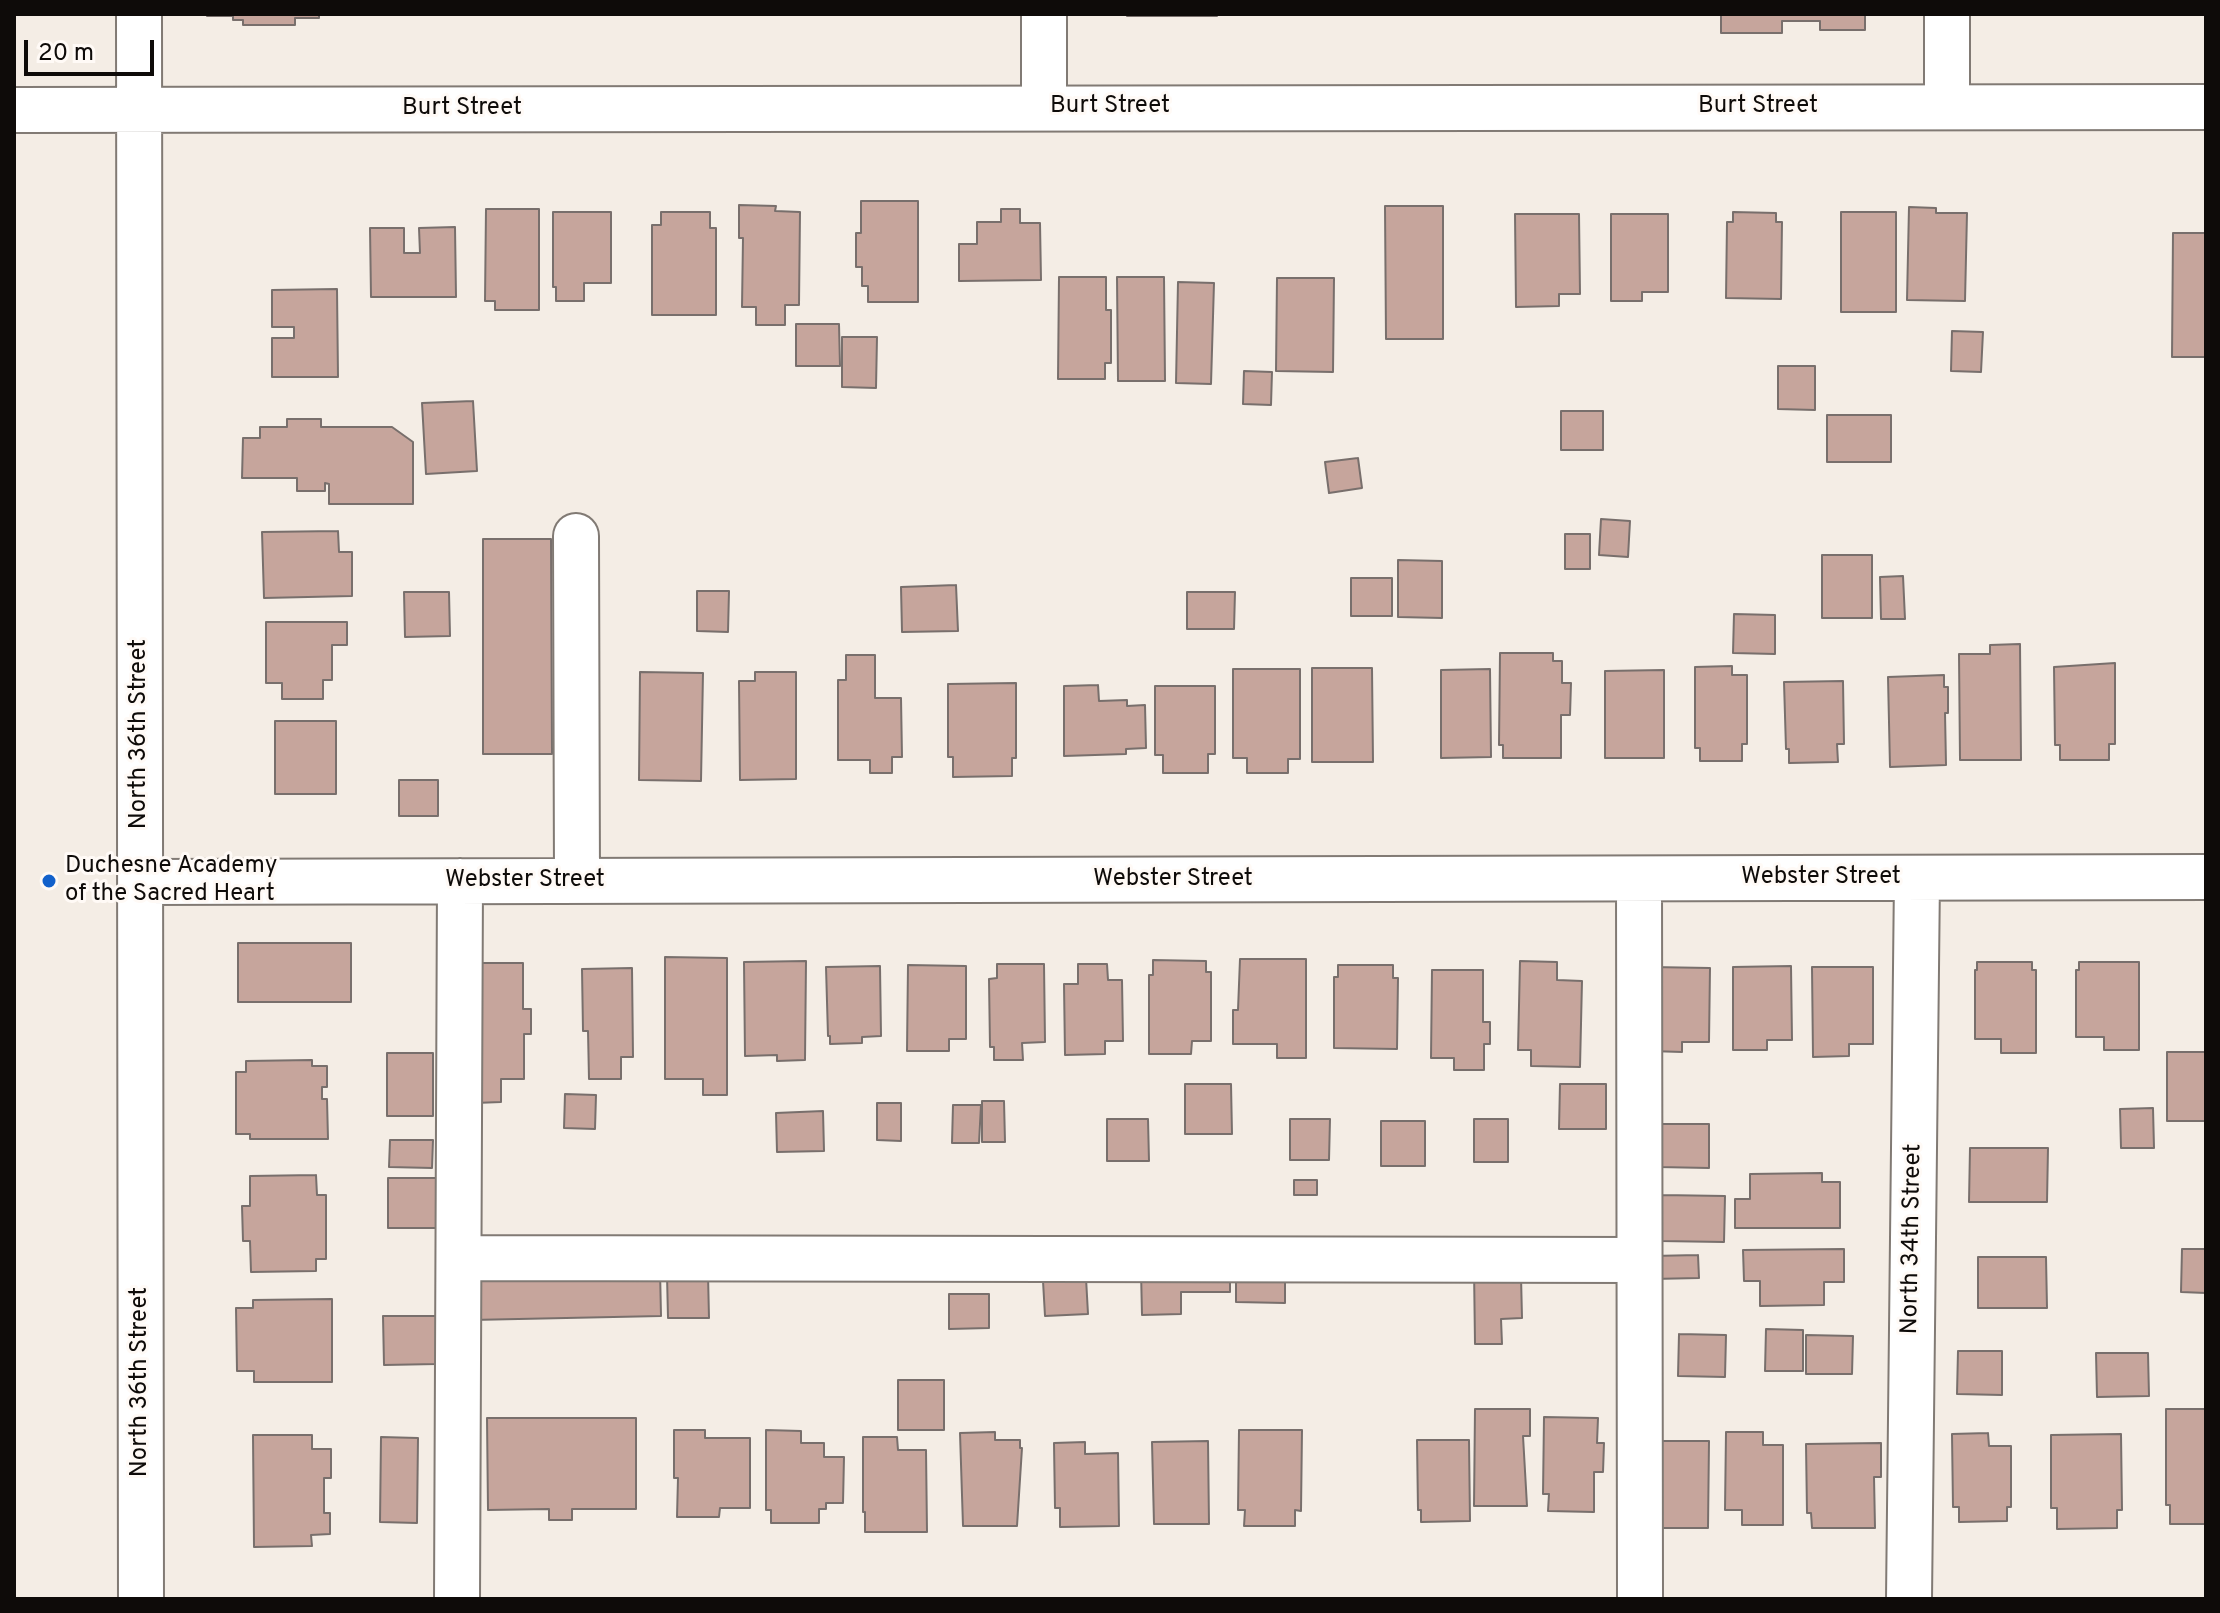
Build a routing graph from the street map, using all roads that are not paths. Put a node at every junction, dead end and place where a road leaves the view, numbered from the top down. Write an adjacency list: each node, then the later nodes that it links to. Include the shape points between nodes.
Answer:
1 (139, 14): 8 (street, North 36th Street)
2 (1044, 14): 4 (street)
3 (1947, 14): 5 (street)
4 (1044, 107): 5 (street, Burt Street); 8 (street, Burt Street)
5 (1947, 107): 6 (street, Burt Street)
6 (2206, 107)
7 (14, 110): 8 (street, Burt Street)
8 (139, 110): 15 (street, North 36th Street)
9 (576, 536): 14 (street)
10 (2206, 877): 11 (street, Webster Street)
11 (1917, 878): 12 (street, Webster Street); 21 (street, North 34th Street)
12 (1639, 879): 14 (street, Webster Street); 17 (street)
13 (460, 881): 14 (street, Webster Street); 15 (street, Webster Street); 16 (street)
14 (577, 881)
15 (141, 882): 18 (street, North 36th Street)
16 (459, 1258): 17 (street); 19 (street)
17 (1639, 1260): 20 (street)
18 (141, 1599)
19 (457, 1599)
20 (1640, 1599)
21 (1909, 1599)

